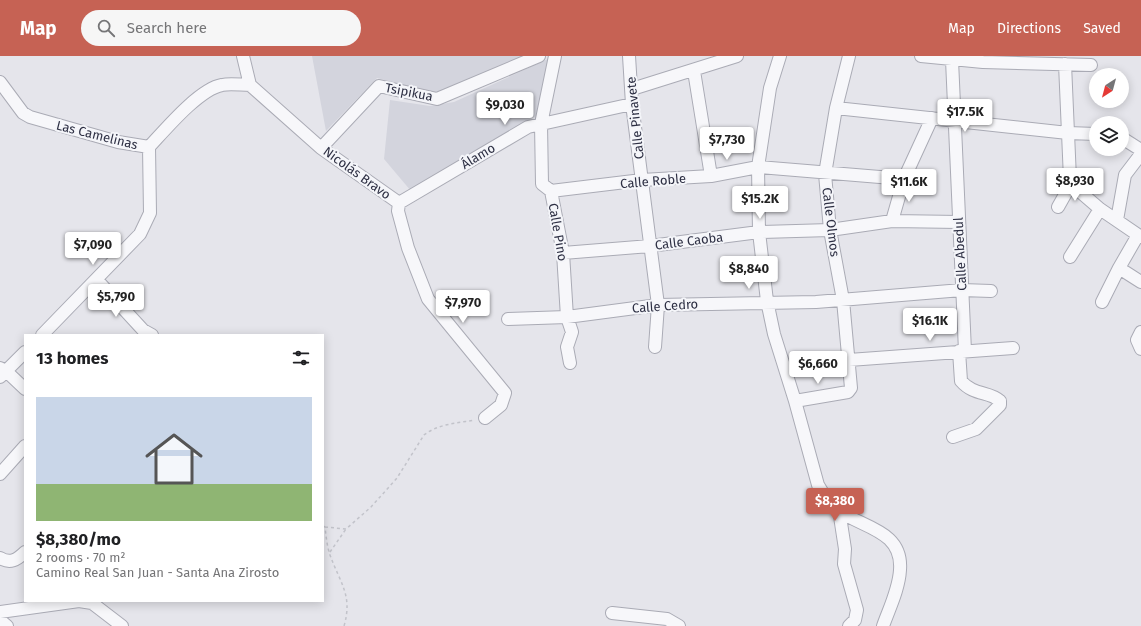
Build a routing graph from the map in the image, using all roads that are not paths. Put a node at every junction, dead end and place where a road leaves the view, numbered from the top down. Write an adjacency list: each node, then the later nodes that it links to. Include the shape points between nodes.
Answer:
1 (244, 56): 15 (street)
2 (539, 56): 26 (street, Tsipikua, via 437,100 379,86)
3 (555, 56): 21 (street, Calle Pino)
4 (629, 56): 16 (street, Calle Pinavete)
5 (737, 56): 13 (street)
6 (780, 56): 29 (street, via 770,88)
7 (849, 56): 18 (street, Calle Olmos)
8 (921, 56): 10 (street)
9 (984, 59): 10 (street); 11 (street)
10 (952, 60): 20 (street, Calle Abedul)
11 (1065, 64): 12 (street); 22 (street)
12 (1091, 65)
13 (694, 71): 16 (street); 31 (street)
14 (0, 82): 25 (street, Las Camelinas, via 23,113 30,117 118,142)
15 (250, 85): 25 (street, via 222,85 210,89 185,109); 26 (street, Nicolás Bravo)
16 (632, 89): 17 (street, Calle Pinavete)
17 (632, 104): 21 (street, Álamo); 33 (street, Calle Pinavete)
18 (836, 108): 19 (street); 30 (street, Calle Olmos)
19 (932, 118): 20 (street); 32 (street)
20 (954, 120): 22 (street); 41 (street, Calle Abedul)
21 (541, 124): 35 (street, Calle Pino, via 542,184); 36 (street, Álamo, via 528,127)
22 (1068, 133): 23 (street); 34 (street)
23 (1089, 134)
24 (1129, 142): 27 (street)
25 (149, 147): 49 (street, Las Camelinas, via 150,198 147,222 140,234)
26 (321, 148): 36 (street, Nicolás Bravo)
27 (1141, 150)
28 (1141, 154): 39 (street, via 1125,175)
29 (758, 167): 30 (street, Calle Roble); 31 (street, Calle Roble); 43 (street)
30 (825, 174): 32 (street, Calle Roble); 42 (street, Calle Olmos)
31 (711, 176): 33 (street, Calle Roble)
32 (904, 179): 40 (street)
33 (642, 180): 35 (street, Calle Roble); 45 (street, Calle Pinavete)
34 (1071, 184): 37 (street); 38 (street)
35 (551, 192): 46 (street, Calle Pino)
36 (399, 203): 72 (street, Nicolás Bravo, via 398,211 408,248 428,299 504,393 501,405)
37 (1058, 207)
38 (1100, 209): 39 (street); 47 (street)
39 (1117, 220): 44 (street)
40 (892, 221): 41 (street, Calle Caoba); 42 (street, Calle Caoba)
41 (959, 222): 51 (street, Calle Abedul)
42 (830, 230): 43 (street, Calle Caoba); 53 (street, Calle Olmos)
43 (759, 232): 45 (street, Calle Caoba); 54 (street)
44 (1139, 236): 48 (street)
45 (650, 246): 46 (street, Calle Caoba); 56 (street, Calle Pinavete)
46 (563, 253): 57 (street, Calle Pino)
47 (1070, 257)
48 (1118, 268): 50 (street); 55 (street)
49 (96, 280): 60 (street); 61 (street, Las Camelinas)
50 (1141, 282)
51 (962, 290): 52 (street, Calle Cedro); 53 (street, Calle Cedro); 65 (street, Calle Abedul)
52 (991, 291)
53 (842, 300): 54 (street, Calle Cedro); 67 (street, Calle Olmos)
54 (767, 301): 56 (street, Calle Cedro); 71 (street, via 774,334)
55 (1102, 302)
56 (658, 305): 57 (street, Calle Cedro); 62 (street, Calle Pinavete)
57 (567, 317): 58 (street, Calle Cedro); 68 (street, Calle Pino, via 572,332 567,348)
58 (508, 319)
59 (1141, 332): 64 (street, via 1137,340)
60 (145, 333)
61 (43, 334)
62 (655, 347)
63 (1013, 348): 65 (street)
64 (1141, 350)
65 (962, 351): 67 (street); 73 (street, Calle Abedul, via 961,381 970,390 996,398 1000,405 976,429)
66 (24, 353): 69 (street)
67 (849, 360): 71 (street, Calle Olmos, via 850,390)
68 (570, 363)
69 (2, 372): 70 (street)
70 (24, 388)
71 (795, 402): 76 (street, via 818,485)
72 (485, 418)
73 (953, 437)
74 (24, 447): 75 (street)
75 (0, 474)
76 (839, 510): 87 (street, via 845,549 844,564 857,610 855,620); 88 (street, via 885,535 896,547 900,559 900,572)
77 (24, 553): 78 (street, via 15,560)
78 (5, 560)
79 (72, 602): 81 (street)
80 (86, 602): 85 (street, via 92,603)
81 (0, 612)
82 (612, 613): 86 (street, via 667,618)
83 (0, 620): 84 (street)
84 (7, 626)
85 (122, 626)
86 (679, 626)
87 (849, 626)
88 (882, 626)

